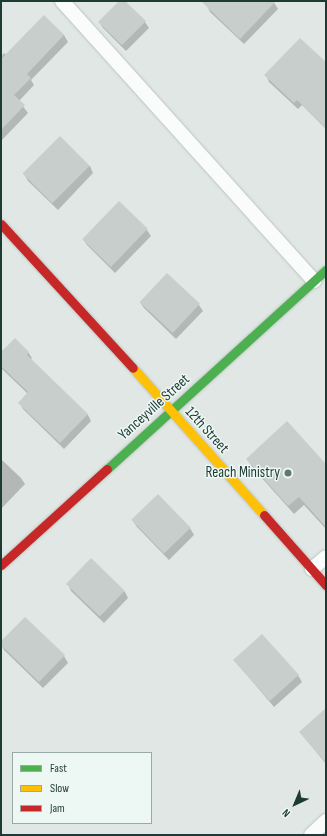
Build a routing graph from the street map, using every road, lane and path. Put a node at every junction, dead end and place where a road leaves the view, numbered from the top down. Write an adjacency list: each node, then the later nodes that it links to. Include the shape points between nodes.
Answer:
1 (62, 1): 4 (lane)
2 (1, 224): 5 (street, 12th Street)
3 (326, 270): 4 (street, Yanceyville Street)
4 (314, 281): 5 (street, Yanceyville Street)
5 (172, 410): 7 (street, Yanceyville Street); 8 (street, 12th Street)
6 (326, 557): 8 (lane)
7 (1, 565)
8 (312, 569): 9 (street, 12th Street)
9 (326, 584)
10 (326, 822): 11 (lane)
11 (311, 835)

